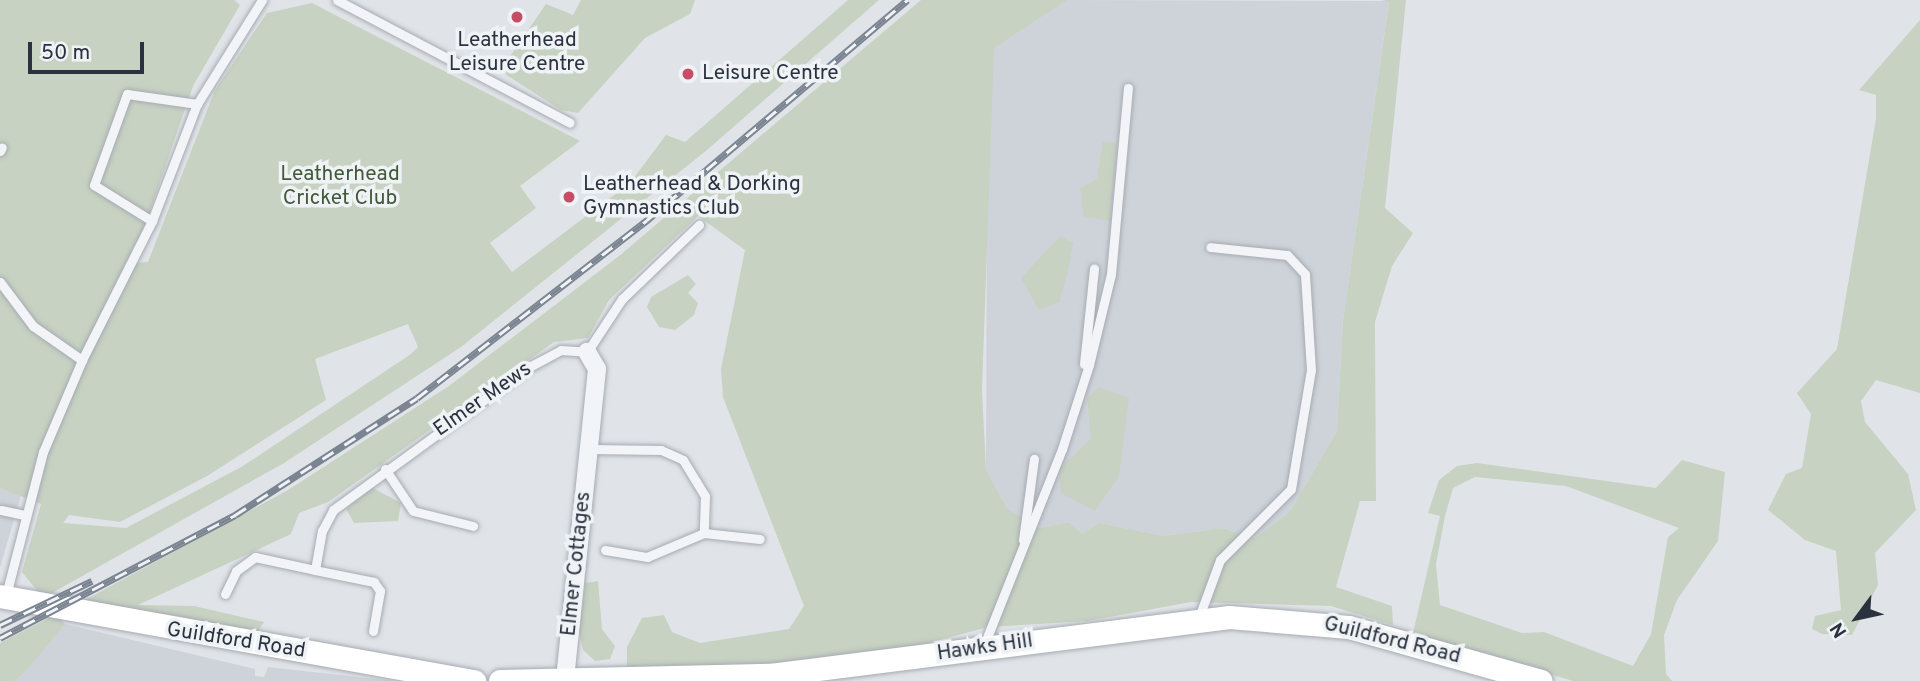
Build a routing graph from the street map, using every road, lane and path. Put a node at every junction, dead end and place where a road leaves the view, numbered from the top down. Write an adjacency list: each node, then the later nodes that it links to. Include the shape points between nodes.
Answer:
1 (262, 0): 4 (lane)
2 (337, 0): 5 (lane)
3 (1128, 88): 13 (lane, via 1111,274)
4 (197, 104): 6 (lane); 6 (lane, via 127,94 94,185)
5 (570, 123)
6 (152, 220): 12 (lane)
7 (699, 225): 11 (lane, via 622,299)
8 (1210, 247): 27 (lane, via 1287,256 1306,274 1311,370 1291,489 1220,560)
9 (1094, 269): 13 (lane)
10 (0, 282): 12 (lane, via 33,327)
11 (587, 352): 14 (street, Elmer Cottages, via 597,369); 16 (lane, Elmer Mews, via 561,350 529,367)
12 (82, 360): 18 (lane)
13 (1081, 388): 23 (lane)
14 (590, 449): 20 (lane, via 661,450 684,460 705,496); 31 (street, Elmer Cottages)
15 (1034, 459): 23 (lane)
16 (384, 469): 19 (lane, via 413,511); 24 (lane, Elmer Mews, via 333,510 321,531)
17 (1, 510): 18 (lane)
18 (24, 515): 26 (lane)
19 (473, 526)
20 (704, 533): 21 (lane); 22 (lane, via 648,557)
21 (760, 539)
22 (605, 550)
23 (1021, 554): 29 (lane)
24 (315, 570): 25 (lane, via 255,557 236,571); 28 (lane, via 374,582 380,591)
25 (225, 594)
26 (3, 596): 32 (main road, Guildford Road, via 192,635)
27 (1199, 617): 29 (main road, Hawks Hill); 34 (main road, Guildford Road, via 1349,627)
28 (373, 631)
29 (983, 648): 30 (main road, Hawks Hill)
30 (770, 678): 31 (main road)
31 (565, 679): 33 (main road)
32 (474, 681)
33 (500, 681)
34 (1541, 681)

